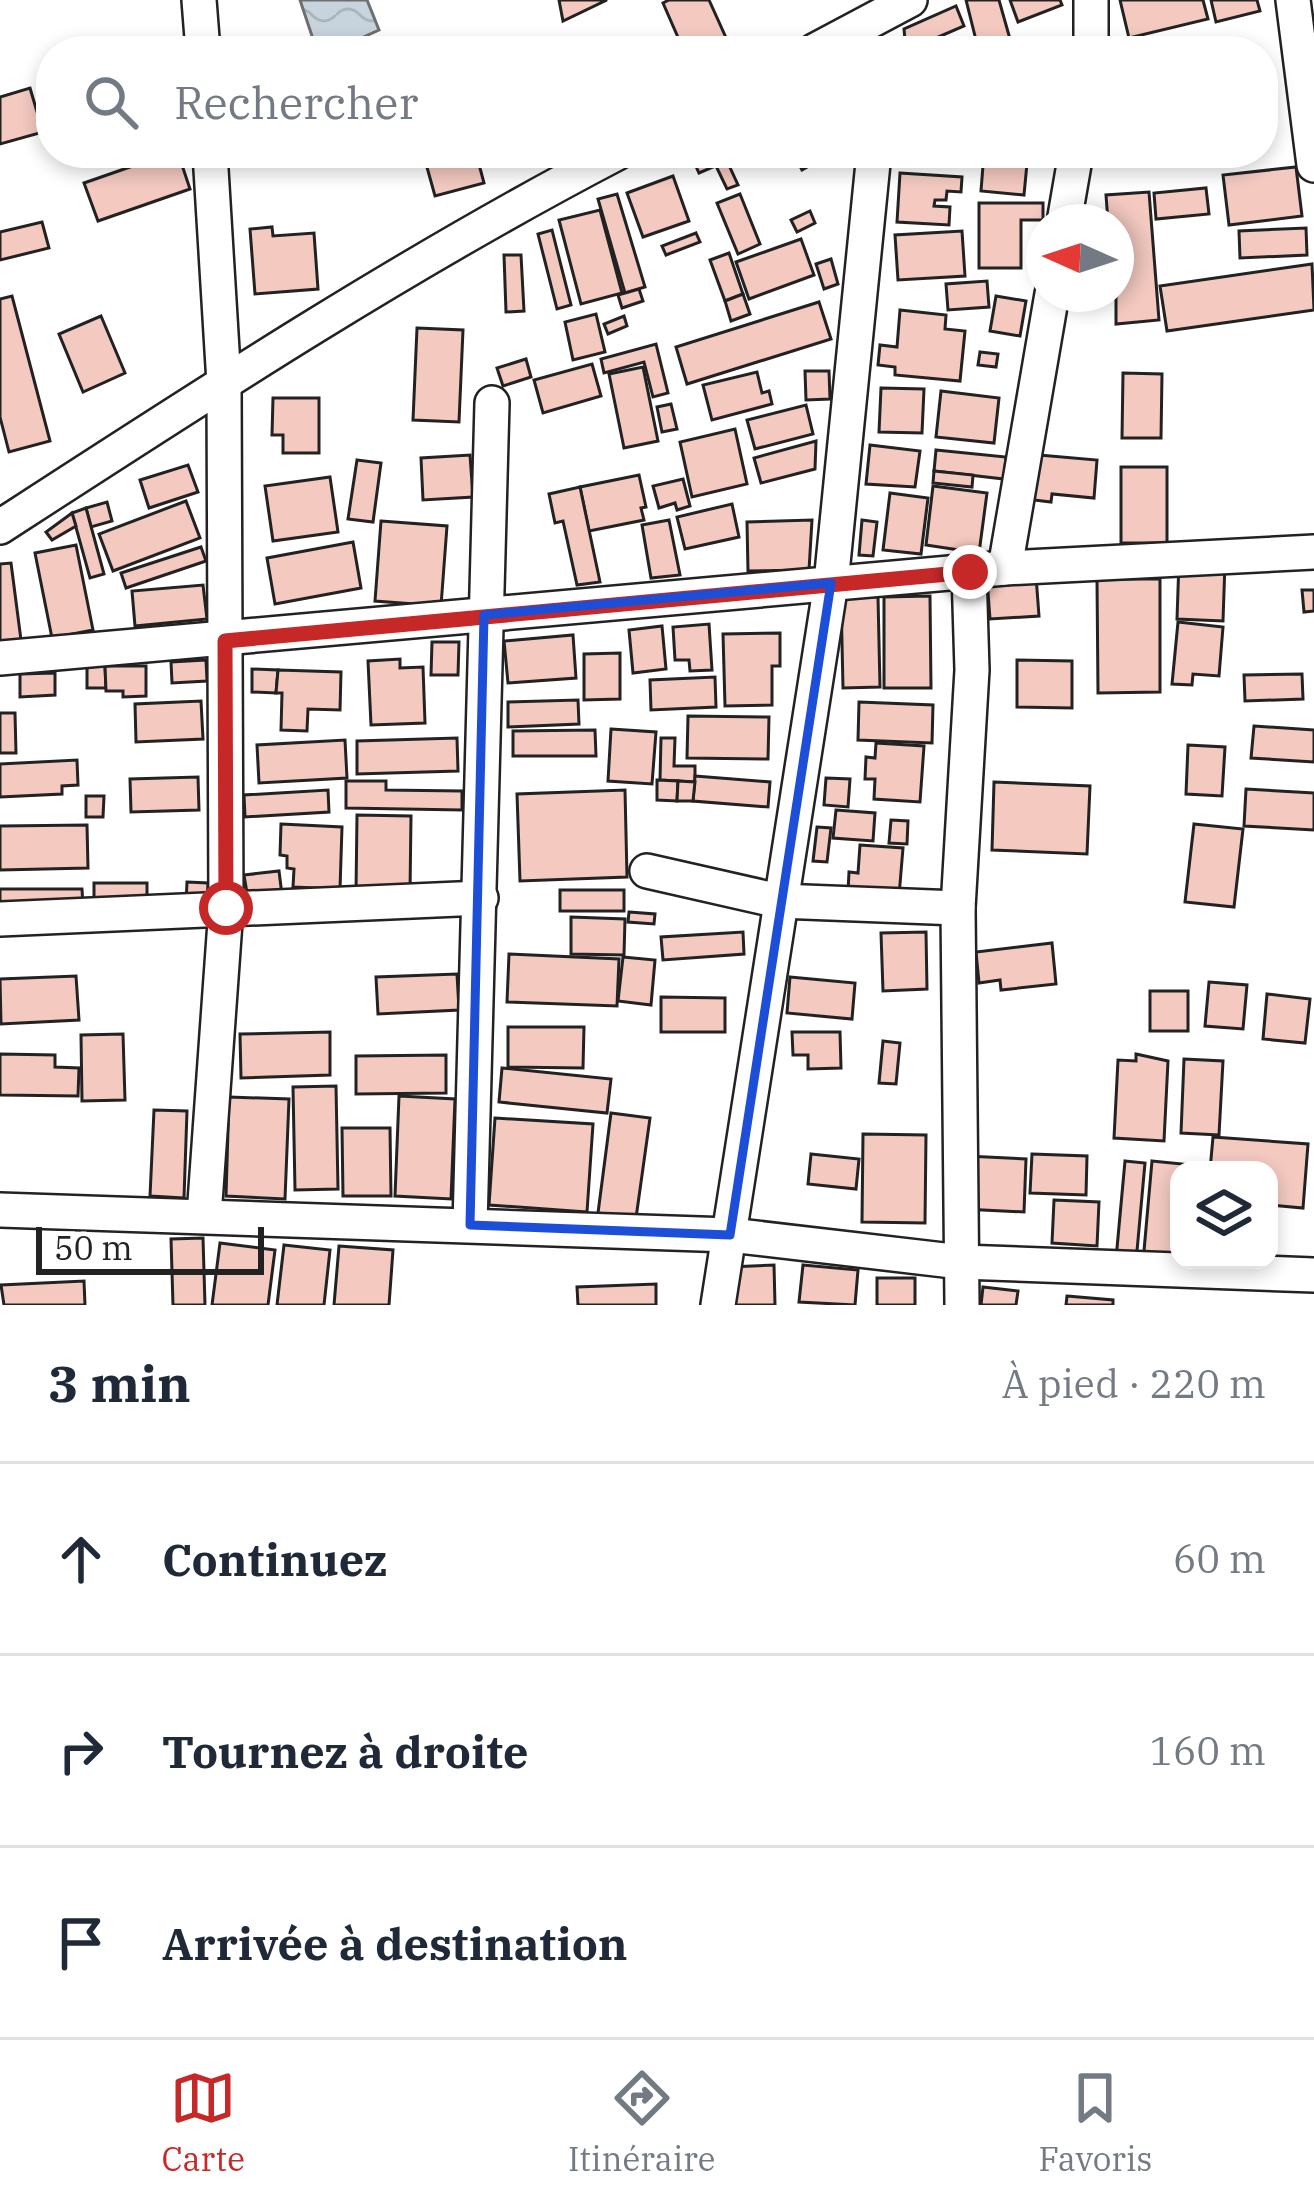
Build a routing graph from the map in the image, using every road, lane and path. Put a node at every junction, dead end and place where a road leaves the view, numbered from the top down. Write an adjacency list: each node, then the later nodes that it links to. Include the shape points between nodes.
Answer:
1 (199, 0): 5 (street)
2 (1091, 0): 8 (street)
3 (1293, 0): 9 (street)
4 (891, 5): 6 (street); 7 (street)
5 (201, 36)
6 (839, 36)
7 (884, 36)
8 (1091, 36)
9 (1314, 165)
10 (211, 168): 16 (street)
11 (588, 168): 16 (street)
12 (872, 168): 22 (street)
13 (1073, 168): 14 (street)
14 (1067, 204)
15 (1049, 312): 20 (street)
16 (224, 382): 18 (street); 24 (street)
17 (492, 403): 23 (street)
18 (0, 526)
19 (1314, 552): 20 (street)
20 (1005, 568): 21 (street)
21 (970, 572): 22 (street); 30 (street)
22 (831, 583): 23 (street); 28 (street)
23 (484, 615): 24 (street); 27 (street)
24 (225, 641): 25 (street); 29 (street)
25 (0, 658)
26 (647, 872): 28 (street)
27 (481, 898): 29 (street); 34 (street)
28 (779, 901): 30 (street); 35 (street)
29 (226, 908): 31 (street); 33 (street)
30 (958, 908): 36 (street)
31 (0, 919)
32 (0, 1210): 33 (street)
33 (204, 1216): 34 (street)
34 (470, 1225): 35 (street)
35 (730, 1235): 36 (street); 38 (street)
36 (961, 1262): 37 (street); 39 (street)
37 (1314, 1275)
38 (718, 1305)
39 (962, 1305)

